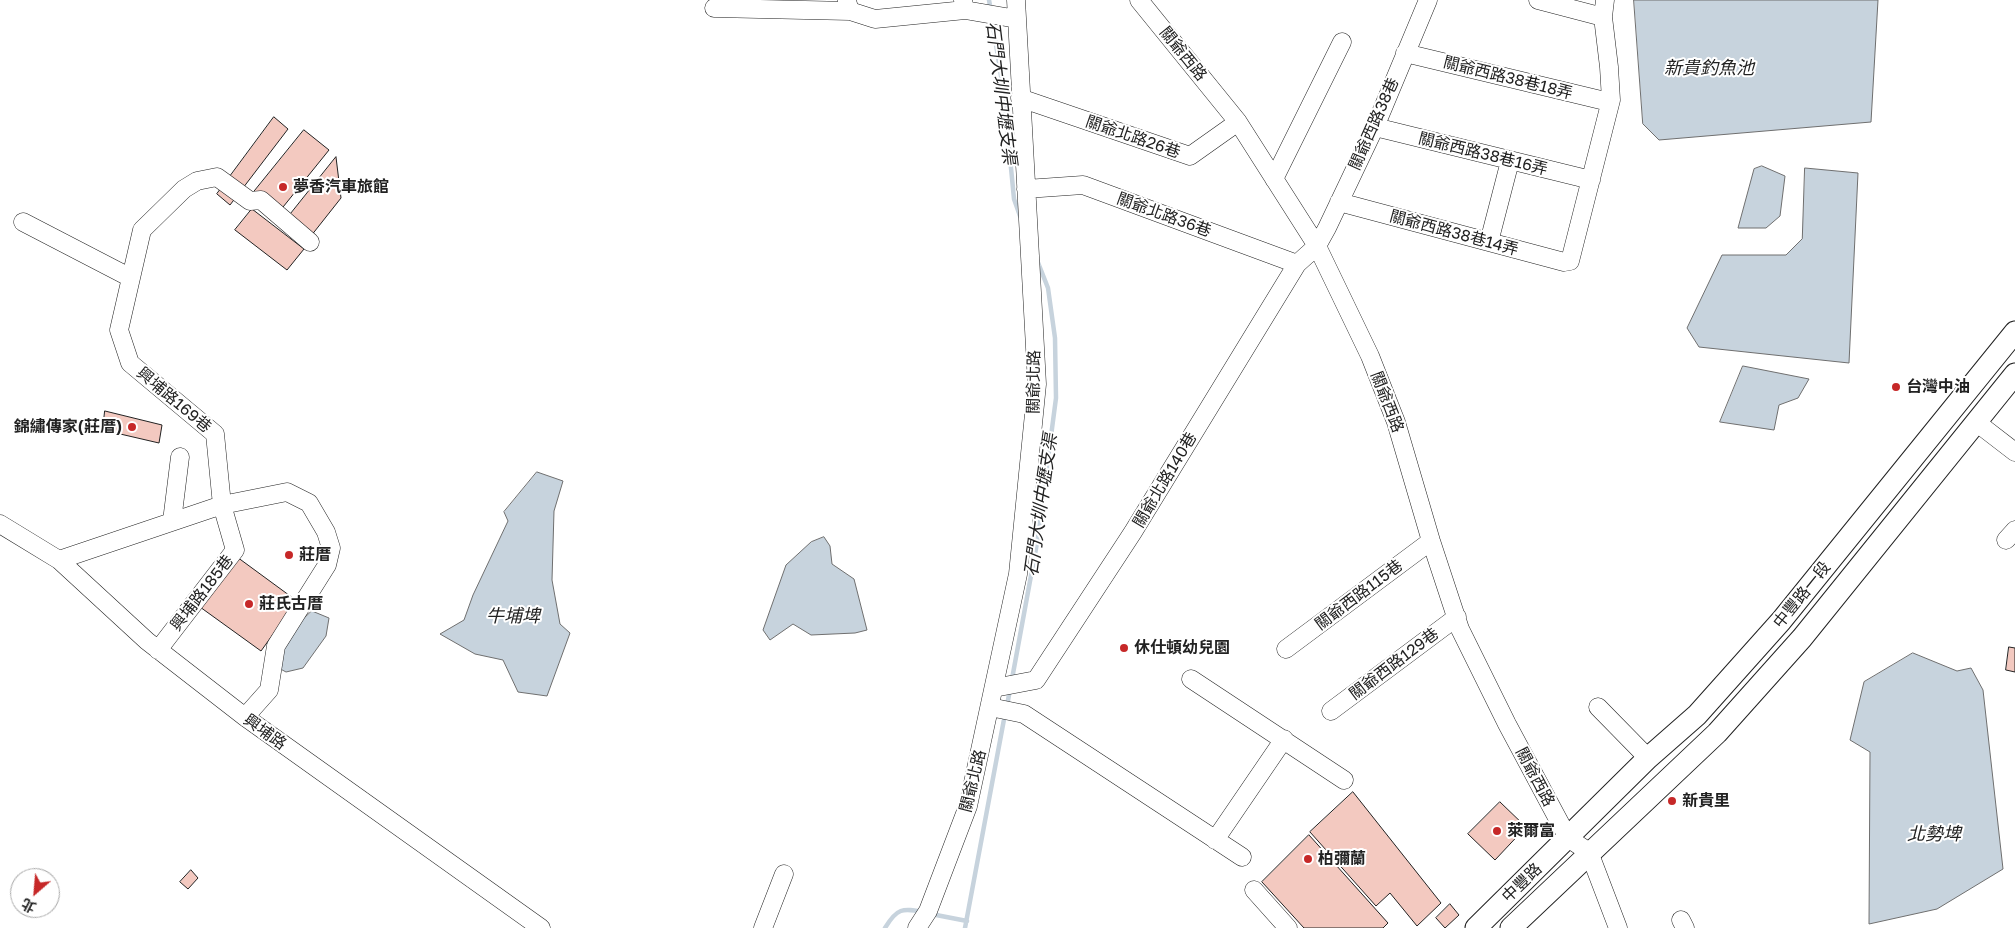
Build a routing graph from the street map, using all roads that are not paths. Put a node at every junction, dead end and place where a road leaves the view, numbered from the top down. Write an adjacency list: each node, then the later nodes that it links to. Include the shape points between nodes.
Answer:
1 (1016, 0): 9 (street, 關爺北路)
2 (1139, 0): 14 (street, 關爺西路)
3 (1428, 0): 11 (street, 關爺西路38巷)
4 (1538, 0): 8 (street)
5 (964, 5): 6 (street, via 875,18); 9 (street)
6 (848, 6): 7 (street)
7 (714, 8)
8 (1604, 8): 13 (street)
9 (1017, 19): 12 (street, 關爺北路)
10 (1342, 42): 17 (street)
11 (1405, 52): 13 (street, 關爺西路38巷18弄); 15 (street, 關爺西路38巷)
12 (1020, 98): 14 (street, 關爺北路26巷, via 1190,156); 19 (street, 關爺北路)
13 (1611, 100): 18 (street)
14 (1238, 122): 17 (street, 關爺西路)
15 (1375, 127): 16 (street, 關爺西路38巷16弄); 20 (street, 關爺西路38巷)
16 (1510, 161): 18 (street, 關爺西路38巷16弄); 23 (street)
17 (1274, 179): 24 (street, 關爺西路)
18 (1591, 180): 23 (street, 關爺西路38巷14弄, via 1570,261)
19 (1026, 189): 25 (street, 關爺北路36巷, via 1083,185); 41 (street, 關爺北路, via 1038,384 1018,574)
20 (1339, 202): 23 (street, 關爺西路38巷14弄); 24 (street, 關爺西路38巷)
21 (24, 222): 26 (street)
22 (310, 242): 26 (street, 興埔路169巷, via 261,200 250,201 217,177 197,181 184,189 142,230)
23 (1488, 242)
24 (1318, 246): 25 (street, 關爺北路140巷); 35 (street, 關爺西路, via 1370,356 1396,422)
25 (1297, 264): 41 (street, 關爺北路140巷, via 1133,532 1036,680)
26 (131, 278): 32 (street, 興埔路169巷, via 119,330 130,363 215,434)
27 (2015, 332): 47 (main road, 中豐路一段, via 1781,621 1697,714)
28 (2015, 374): 29 (main road, 中豐路一段)
29 (1976, 422): 30 (street); 51 (main road, 中豐路一段, via 1802,638 1717,733)
30 (2015, 452)
31 (180, 457): 33 (street)
32 (222, 504): 33 (street); 38 (street, 興埔路185巷, via 235,550); 45 (street, via 286,492 309,503 326,532 331,548 327,565 276,646 269,690)
33 (172, 521): 36 (street)
34 (0, 524): 36 (street, 興埔路)
35 (1431, 541): 37 (street, 關爺西路); 39 (street, 關爺西路115巷)
36 (59, 560): 38 (street, 興埔路)
37 (1457, 617): 44 (street, 關爺西路129巷); 49 (street, 關爺西路, via 1507,724)
38 (158, 650): 45 (street, 興埔路)
39 (1286, 650)
40 (1191, 679): 46 (street)
41 (994, 688): 42 (street, 關爺北路)
42 (990, 707): 50 (street, via 1024,714); 57 (street, 關爺北路, via 968,806 928,912)
43 (1598, 707): 47 (street)
44 (1331, 711)
45 (245, 717): 55 (street, 興埔路)
46 (1284, 739): 48 (street); 50 (street)
47 (1648, 758): 49 (main road, 中豐路一段)
48 (1344, 780)
49 (1568, 838): 51 (street); 59 (main road, 中豐路)
50 (1215, 840): 52 (street)
51 (1589, 852): 60 (main road, 中豐路); 61 (street)
52 (1242, 857)
53 (784, 874): 56 (street)
54 (1254, 890): 58 (street)
55 (541, 928)
56 (763, 928)
57 (917, 928)
58 (1288, 928)
59 (1476, 928)
60 (1511, 928)
61 (1618, 928)

